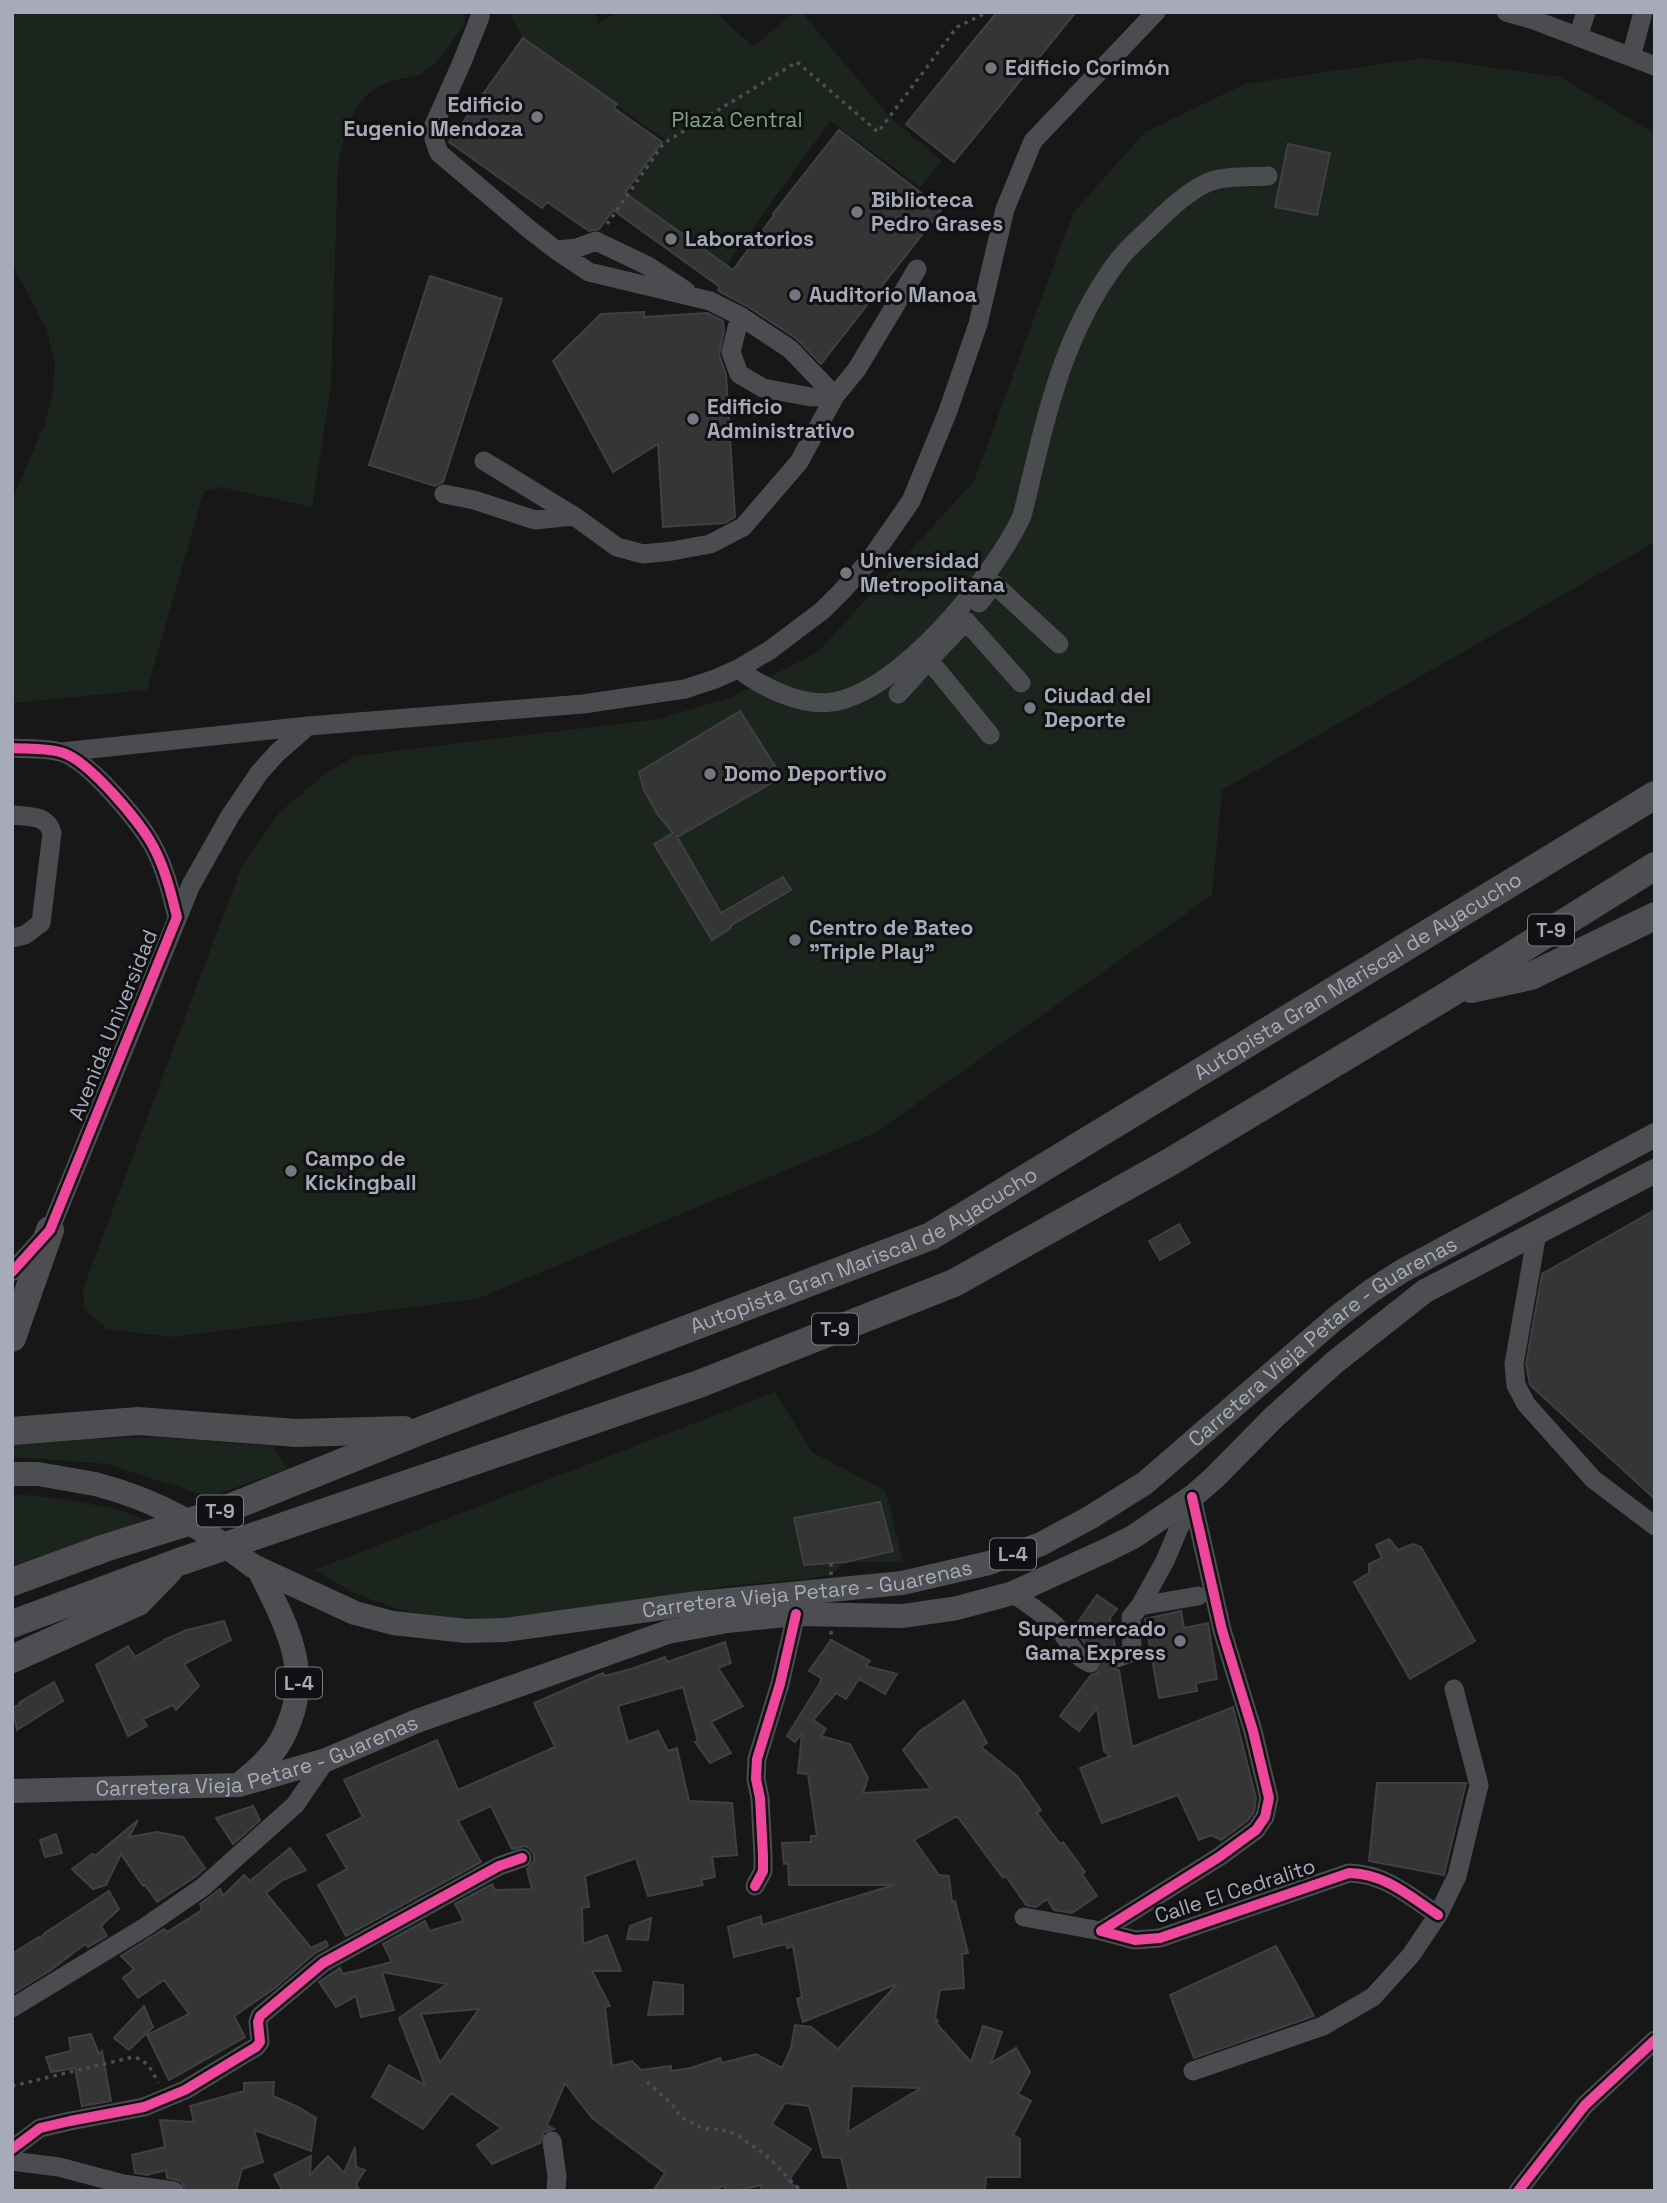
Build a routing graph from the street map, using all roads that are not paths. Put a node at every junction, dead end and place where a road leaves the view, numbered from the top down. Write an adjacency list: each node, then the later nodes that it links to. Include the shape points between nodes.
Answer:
1 (480, 12): 11 (street, via 434,124 434,139 439,153)
2 (1156, 12): 24 (street, via 1033,141 1005,209 978,324 911,501 870,560 823,610)
3 (1506, 12): 6 (street)
4 (1586, 12): 7 (street)
5 (1643, 12): 8 (street)
6 (1535, 16): 7 (street)
7 (1578, 37): 8 (street)
8 (1631, 57): 9 (street)
9 (1655, 66)
10 (1268, 176): 24 (street, via 1213,181 1162,216 1119,260 1071,339 1016,529 976,589 920,649 885,679 856,696 833,702 796,698)
11 (556, 250): 13 (street, via 589,271); 13 (street, via 596,241 648,266)
12 (917, 269): 15 (street, via 857,369)
13 (696, 299): 14 (street)
14 (740, 316): 15 (street, via 790,349); 15 (street, via 731,352 739,374 763,388 811,397)
15 (835, 396): 18 (street, via 799,462 743,527 710,544 643,554 617,547)
16 (484, 461): 18 (street)
17 (444, 494): 18 (street, via 535,520)
18 (574, 516)
19 (1015, 553): 20 (street)
20 (994, 584): 21 (street); 22 (street)
21 (966, 621): 23 (street); 25 (street)
22 (1059, 644)
23 (929, 660): 26 (street); 28 (street)
24 (738, 669): 27 (street, via 685,689 583,704)
25 (1021, 683)
26 (898, 694)
27 (308, 726): 30 (street); 35 (street, via 277,753 245,792)
28 (990, 735)
29 (12, 748): 30 (street, Avenida Universidad)
30 (62, 752): 35 (street, Avenida Universidad, via 103,783 152,845)
31 (1655, 795): 44 (highway, Autopista Gran Mariscal de Ayacucho / T-9, via 932,1236)
32 (12, 815): 36 (street, via 41,818 52,833 41,923)
33 (1655, 866): 37 (highway, T-9)
34 (1655, 916): 37 (highway, via 1531,976)
35 (177, 917): 40 (street, Avenida Universidad)
36 (12, 938)
37 (1448, 995): 49 (highway, T-9, via 1170,1162 954,1283 699,1384)
38 (1655, 1135): 50 (main road, Carretera Vieja Petare - Guarenas / L-4, via 1402,1271 1337,1317 1145,1483 1041,1544 989,1563 902,1583 466,1631 393,1623 355,1613)
39 (1655, 1171): 41 (main road, Carretera Vieja Petare - Guarenas / L-4)
40 (50, 1230): 42 (street); 43 (highway)
41 (1537, 1233): 47 (main road, Carretera Vieja Petare - Guarenas / L-4, via 1425,1290 1396,1312 1274,1417); 48 (street, via 1514,1364 1516,1385 1526,1404 1594,1479)
42 (12, 1272)
43 (12, 1338)
44 (425, 1429): 45 (highway, via 296,1433 138,1421); 51 (highway, Autopista Gran Mariscal de Ayacucho / T-9, via 214,1514)
45 (12, 1431)
46 (12, 1474): 50 (main road, L-4, bridge, via 38,1474 128,1492 208,1533)
47 (1192, 1497): 52 (main road, Carretera Vieja Petare - Guarenas / L-4, via 1116,1546); 54 (street); 68 (street, Calle El Cedralito, via 1222,1630 1269,1798 1256,1830)
48 (1655, 1525)
49 (176, 1563): 56 (highway, T-9); 58 (highway, via 138,1602)
50 (256, 1568): 62 (main road, L-4, via 291,1636 299,1685 295,1709 272,1755)
51 (12, 1582)
52 (1013, 1593): 55 (main road, Carretera Vieja Petare - Guarenas / L-4, via 902,1616); 59 (street, via 1059,1628 1074,1653)
53 (1198, 1596): 54 (street)
54 (1140, 1606): 57 (street, via 1131,1617 1132,1649)
55 (796, 1614): 61 (main road, Carretera Vieja Petare - Guarenas / L-4, via 668,1632 417,1721); 65 (street, via 757,1759 763,1871)
56 (12, 1624)
57 (1117, 1658)
58 (12, 1659)
59 (1090, 1663)
60 (1454, 1689): 66 (street, via 1479,1784 1457,1877)
61 (326, 1760): 62 (main road, Carretera Vieja Petare - Guarenas / L-4); 69 (street, via 295,1805 203,1887)
62 (239, 1785): 63 (main road, Carretera Vieja Petare - Guarenas / L-4)
63 (12, 1791)
64 (522, 1858): 73 (street, via 499,1866 323,1963 260,2016 256,2047 185,2090 144,2107 40,2129)
65 (755, 1886)
66 (1438, 1915): 68 (street, Calle El Cedralito, via 1384,1880 1367,1873 1349,1873 1160,1938 1135,1940); 71 (street, via 1411,1955 1373,1997 1323,2026)
67 (1024, 1917): 68 (street, Calle El Cedralito)
68 (1101, 1931)
69 (12, 2008)
70 (1655, 2040): 77 (street, via 1585,2105)
71 (1193, 2071)
72 (552, 2141): 76 (street)
73 (12, 2149)
74 (12, 2161): 75 (street)
75 (174, 2191)
76 (556, 2191)
77 (1518, 2191)

